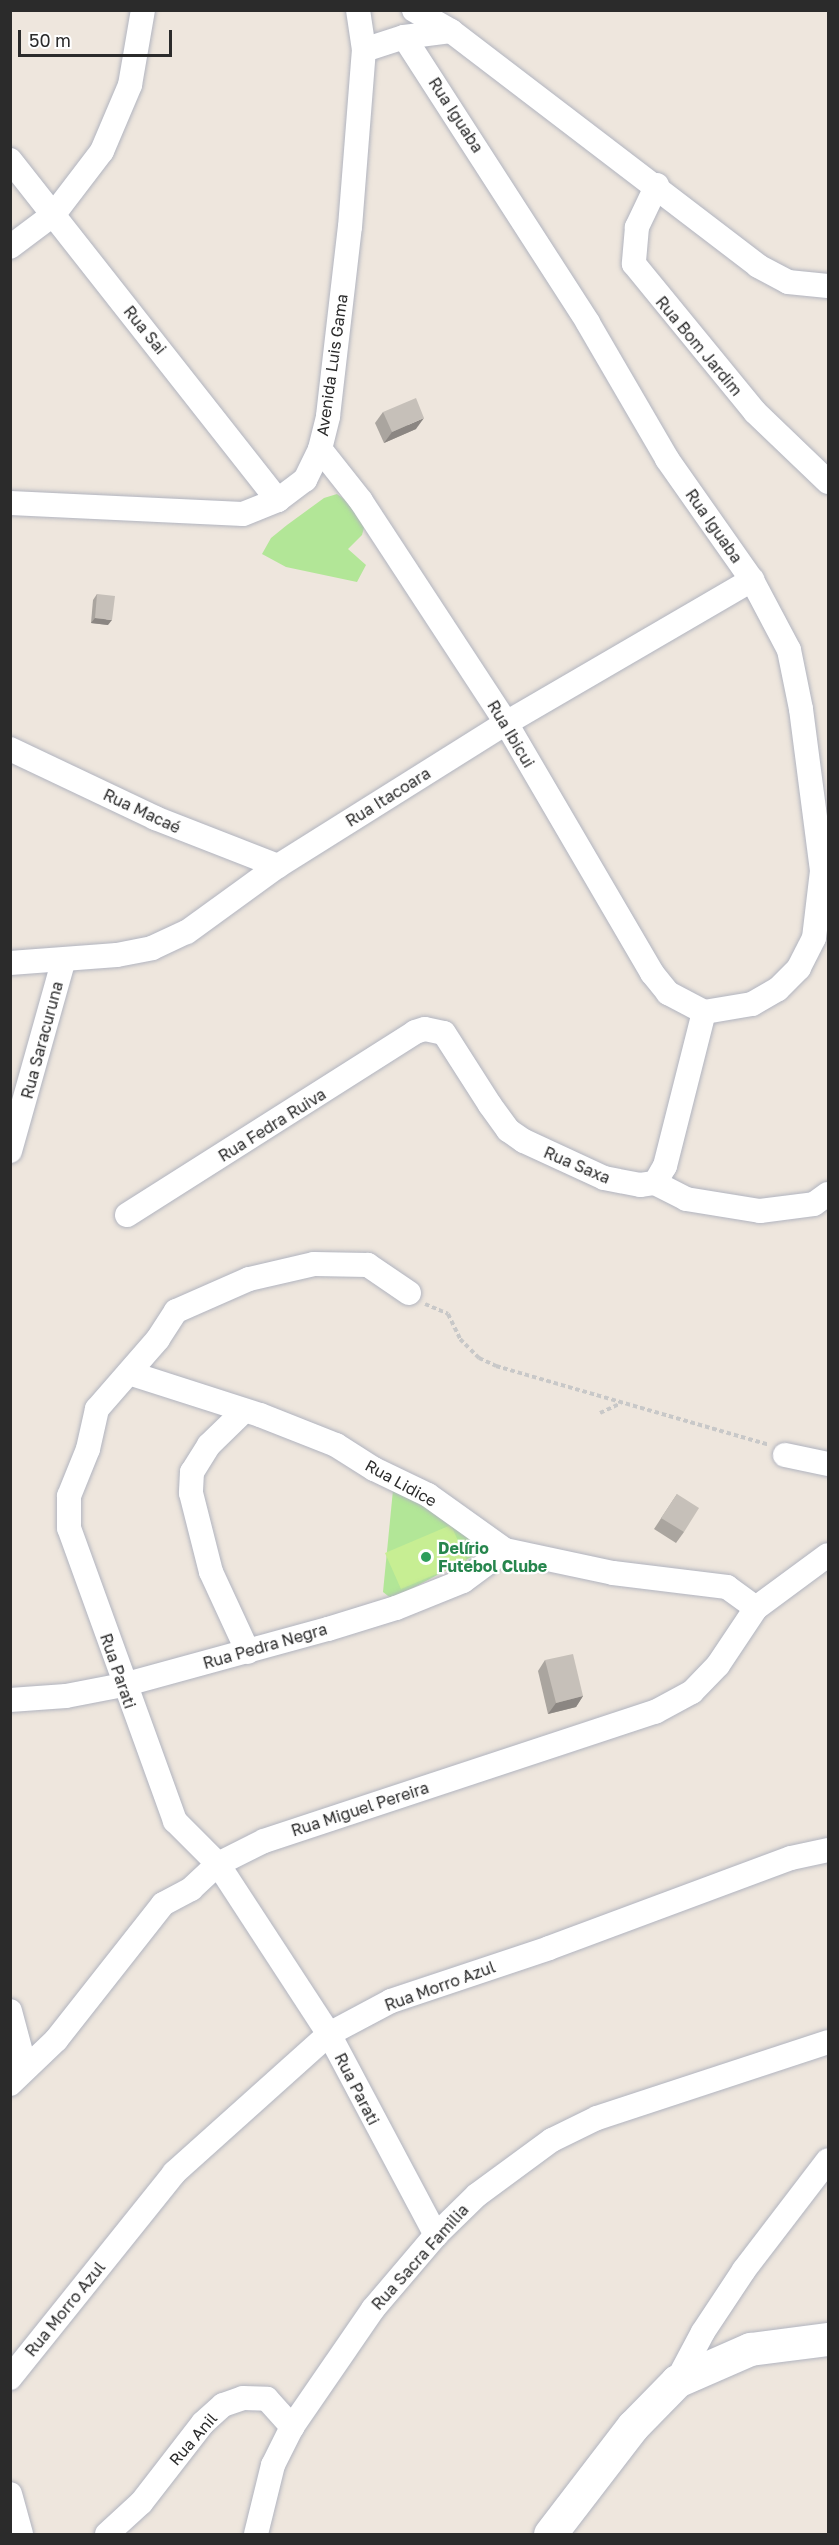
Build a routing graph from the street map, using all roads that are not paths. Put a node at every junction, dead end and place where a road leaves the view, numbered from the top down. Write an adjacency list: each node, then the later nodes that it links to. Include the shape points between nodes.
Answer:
1 (143, 10): 9 (street, via 130,85 102,151)
2 (358, 10): 6 (street, Avenida Luis Gama)
3 (414, 10): 4 (street)
4 (452, 31): 5 (street); 8 (street)
5 (404, 37): 6 (street); 16 (street, Rua Iguaba, via 588,323 667,459)
6 (364, 50): 12 (street, Avenida Luis Gama, via 349,238 328,416)
7 (10, 160): 9 (street, Rua Sai)
8 (657, 185): 11 (street, via 758,266 788,282); 13 (street, Rua Bom Jardim, via 637,227 634,264 754,412)
9 (54, 214): 10 (street); 14 (street, Rua Sai)
10 (10, 247)
11 (828, 286)
12 (320, 449): 14 (street, Avenida Luis Gama, via 305,480); 17 (street, Rua Ibicui, via 361,501)
13 (828, 482)
14 (278, 500): 15 (street, Avenida Luis Gama, via 243,514)
15 (10, 503)
16 (752, 580): 17 (street, Rua Itacoara); 20 (street, Rua Iguaba, via 789,650)
17 (506, 723): 19 (street, Rua Itacoara); 23 (street, Rua Ibicui, via 652,973 668,993)
18 (10, 749): 19 (street, Rua Macaé, via 154,818)
19 (278, 866): 21 (street, Rua Itacoara, via 187,932 152,948)
20 (825, 870): 23 (street, Rua Iguaba, via 814,938 799,968 752,1004)
21 (63, 962): 22 (street, Rua Itacoara); 25 (street, Rua Saracuruna)
22 (10, 963)
23 (704, 1012): 26 (street, via 665,1166)
24 (415, 1032): 26 (street, Rua Saxa, via 425,1029 444,1033 508,1130 524,1141 604,1178 640,1185); 28 (street, Rua Fedra Ruiva)
25 (10, 1151)
26 (656, 1183): 27 (street, via 686,1199 760,1211 814,1204)
27 (828, 1194)
28 (127, 1215)
29 (409, 1293): 30 (street, Rua Parati, via 368,1264 314,1264 249,1279 176,1311)
30 (129, 1373): 31 (street, Rua Lidice); 38 (street, Rua Parati, via 97,1409 88,1449 69,1496 69,1528)
31 (244, 1411): 34 (street, Rua Lidice, via 336,1445 374,1470 429,1495); 37 (street, via 209,1445 192,1472 191,1493 201,1545)
32 (785, 1455): 33 (street)
33 (828, 1464)
34 (506, 1550): 36 (street, Rua Lidice, via 613,1573 726,1587); 37 (street, Rua Pedra Negra, via 463,1581 396,1608)
35 (828, 1555): 36 (street)
36 (756, 1608): 41 (street, Rua Miguel Pereira, via 718,1665 692,1692 655,1712 264,1841)
37 (248, 1652): 38 (street, Rua Pedra Negra)
38 (123, 1685): 39 (street, Rua Pedra Negra, via 66,1696); 41 (street, Rua Parati, via 175,1821)
39 (10, 1700)
40 (828, 1850): 43 (street, Rua Morro Azul, via 791,1858 549,1948 391,2001)
41 (218, 1864): 43 (street, Rua Parati); 45 (street, Rua Miguel Pereira, via 191,1888 162,1904 56,2040)
42 (10, 2011): 45 (street)
43 (329, 2034): 47 (street, Rua Parati); 49 (street, Rua Morro Azul, via 174,2173)
44 (828, 2042): 47 (street, Rua Sacra Familia, via 597,2118 552,2140 477,2195)
45 (18, 2076)
46 (828, 2160): 50 (street, via 744,2270 703,2332)
47 (436, 2235): 51 (street, Rua Sacra Familia, via 373,2308)
48 (828, 2339): 50 (main road, via 750,2349)
49 (10, 2378)
50 (677, 2381): 56 (main road, via 633,2426)
51 (292, 2427): 54 (street, Rua Anil, via 267,2399 243,2398 223,2405 203,2423 141,2503); 55 (street, Rua Sacra Familia, via 273,2465)
52 (10, 2494): 53 (street)
53 (21, 2535)
54 (107, 2535)
55 (256, 2535)
56 (550, 2535)

